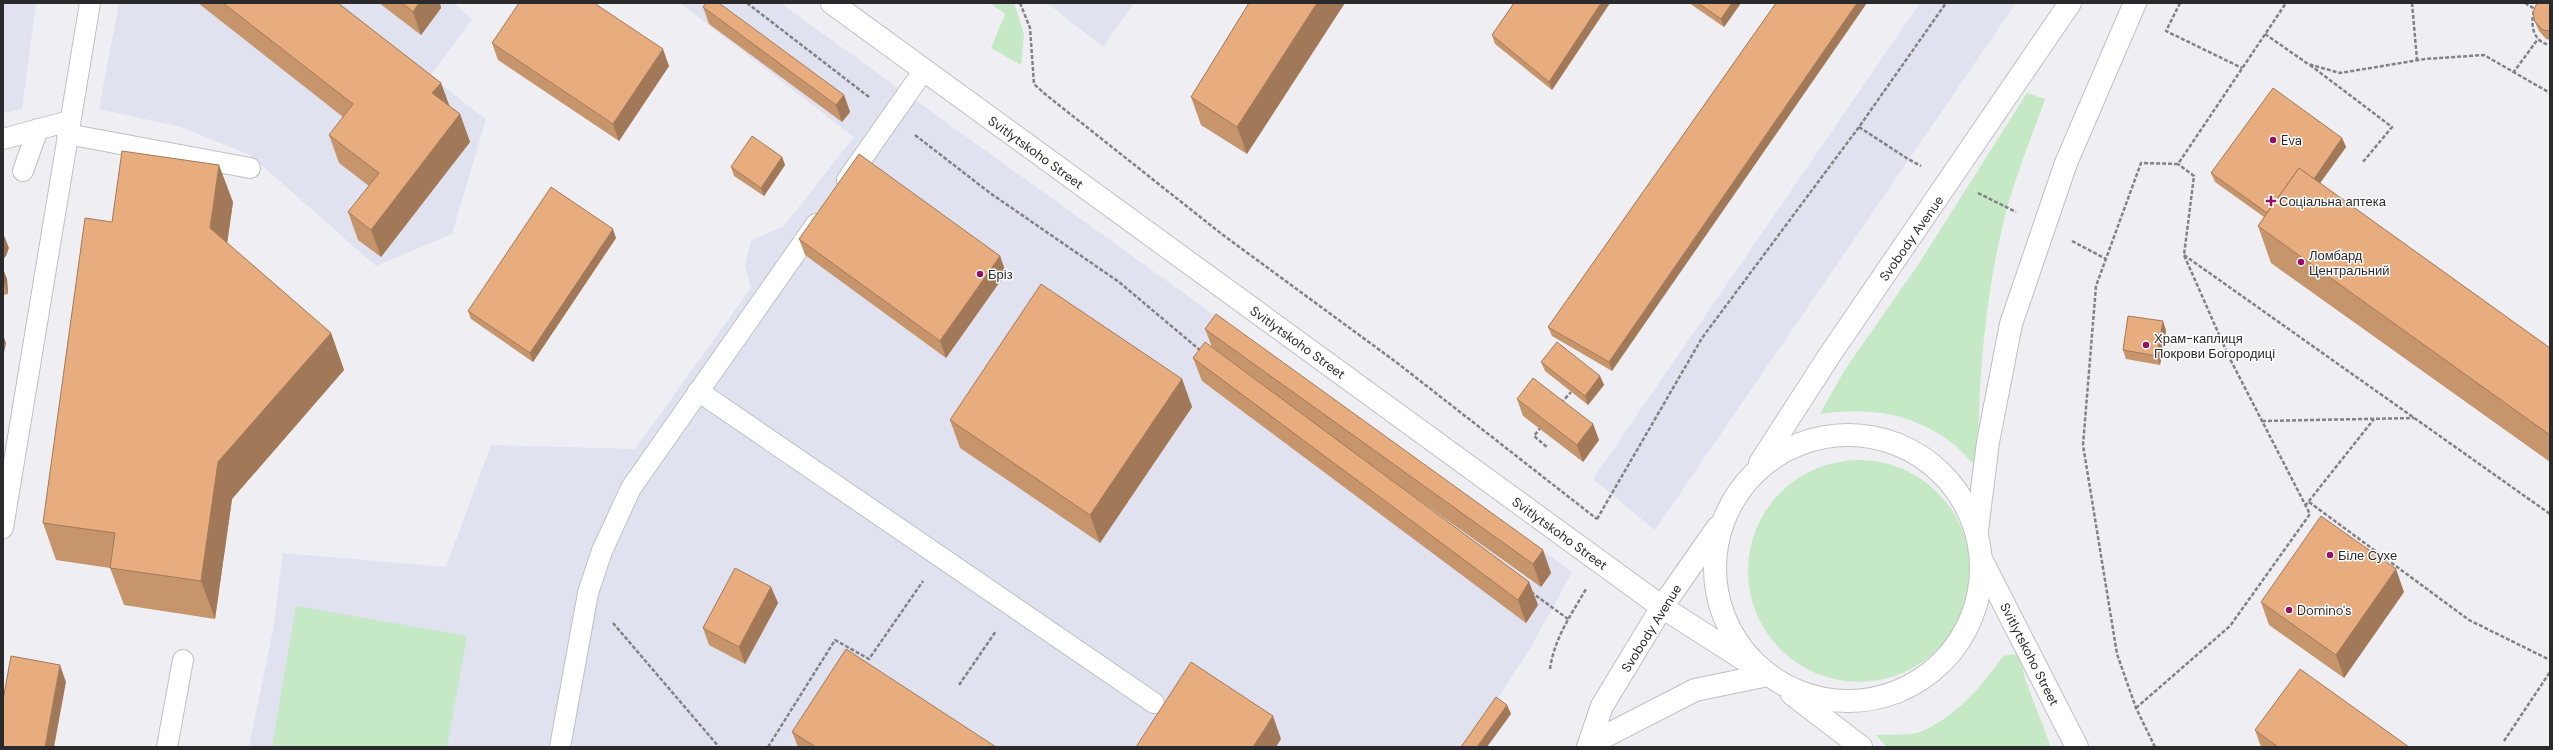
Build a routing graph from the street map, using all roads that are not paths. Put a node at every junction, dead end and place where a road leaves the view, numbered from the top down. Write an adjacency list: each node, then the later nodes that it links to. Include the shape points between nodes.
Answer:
1 (90, 3): 6 (lane)
2 (832, 3): 5 (street, Svitlytskoho Street)
3 (2070, 3): 12 (street, Svobody Avenue, via 1829,356)
4 (2135, 3): 15 (street, via 2066,163 2011,324 1988,442)
5 (924, 70): 11 (lane); 17 (street, Svitlytskoho Street)
6 (68, 127): 7 (lane); 9 (lane); 14 (lane)
7 (38, 129): 8 (lane); 10 (lane)
8 (3, 139)
9 (250, 168)
10 (22, 171)
11 (698, 391): 21 (lane); 24 (lane, via 631,488 602,551 588,593)
12 (1754, 474): 13 (street, via 1736,495); 15 (street, via 1776,456 1800,443 1827,436 1855,435 1882,439 1909,449 1932,464 1951,484 1967,508)
13 (1724, 518): 17 (street, Svobody Avenue); 19 (street, via 1717,542 1715,567 1720,604 1735,638 1750,659)
14 (3, 528)
15 (1977, 534): 16 (street)
16 (1982, 561): 20 (street, via 1980,589 1973,615 1961,640 1944,661 1923,679 1899,692 1872,700 1845,702); 26 (street, Svitlytskoho Street)
17 (1662, 608): 19 (street, Svitlytskoho Street); 22 (street, Svobody Avenue, via 1602,706)
18 (183, 660): 23 (lane)
19 (1768, 675): 20 (street); 22 (street, Svobody Avenue, via 1695,690)
20 (1792, 694): 25 (street)
21 (1154, 703)
22 (1589, 745)
23 (168, 747)
24 (560, 747)
25 (1861, 747)
26 (2077, 747)

